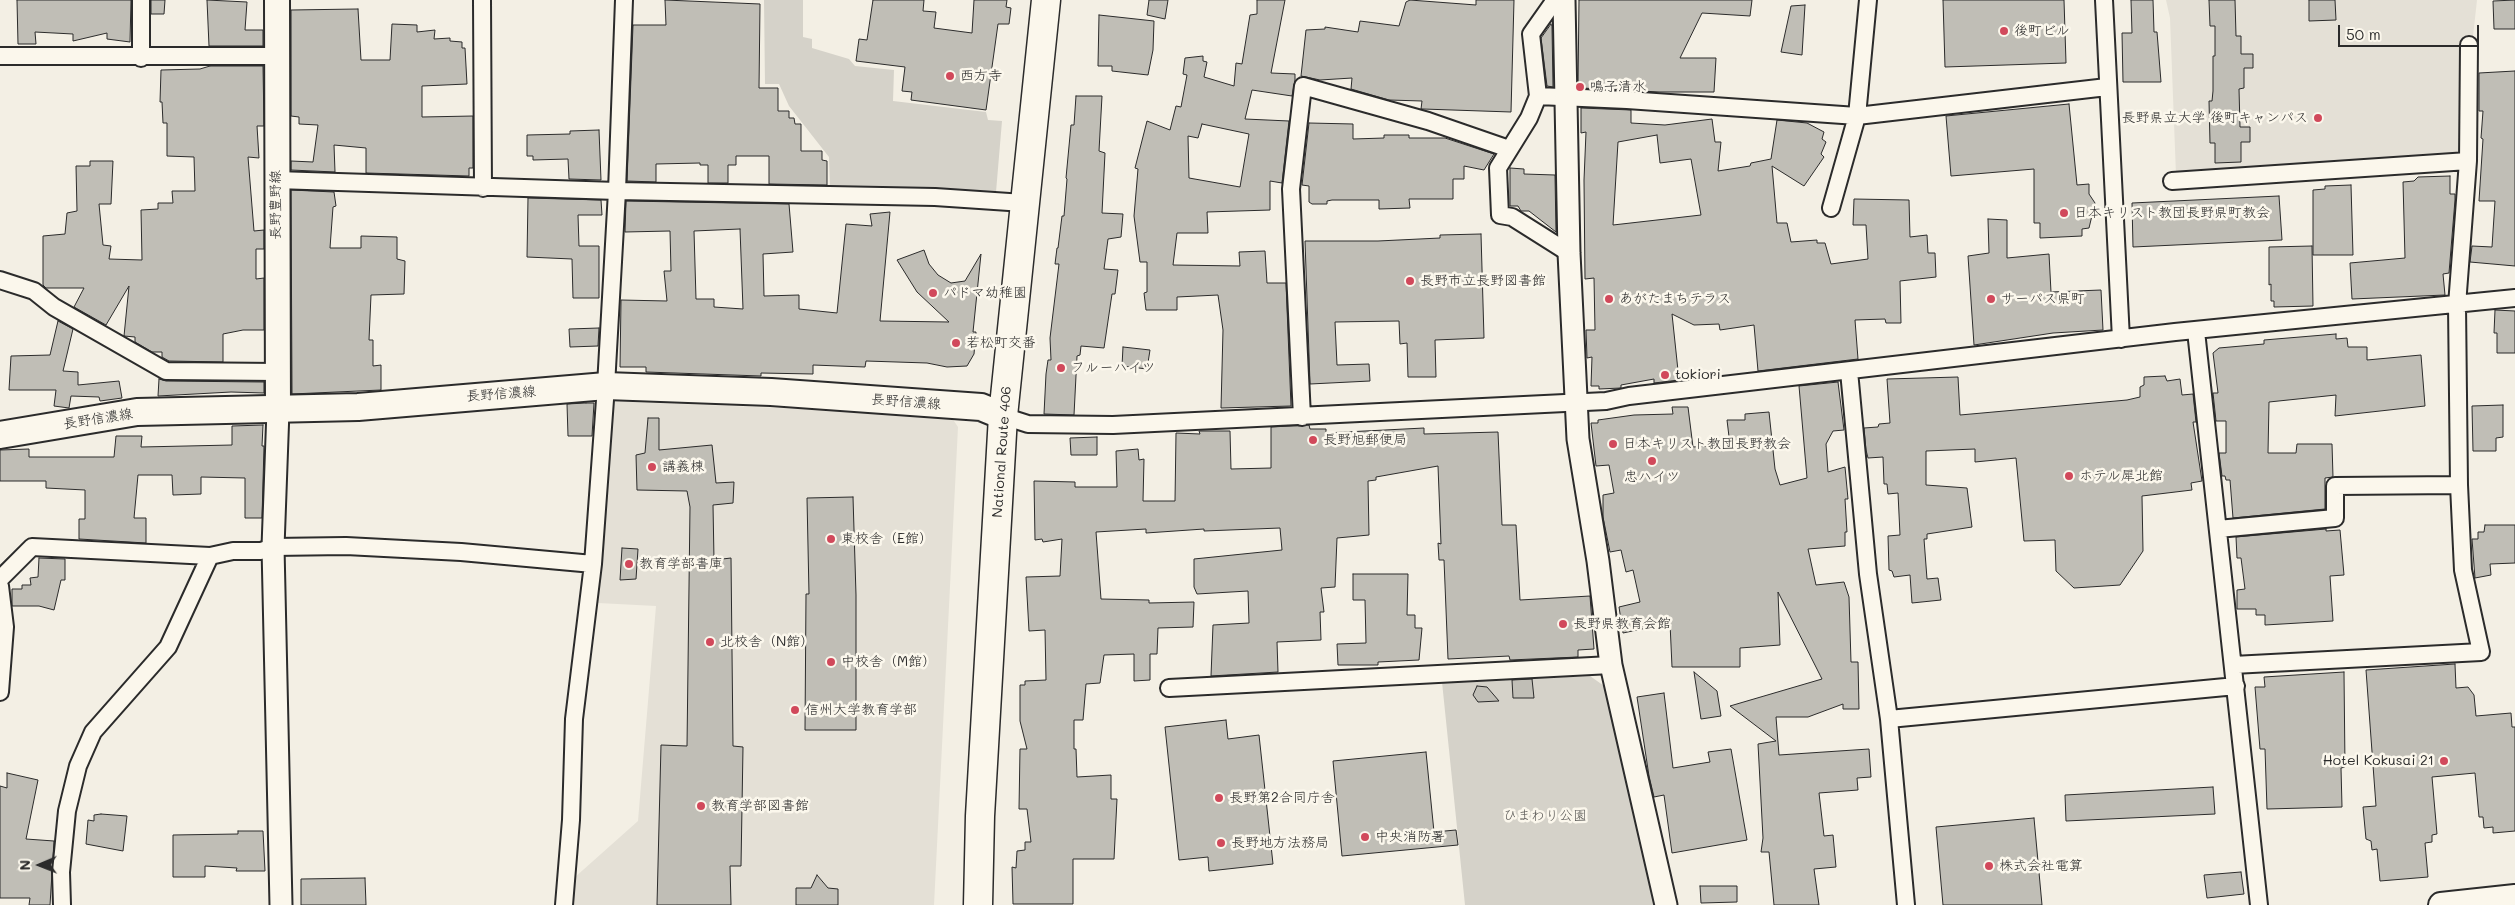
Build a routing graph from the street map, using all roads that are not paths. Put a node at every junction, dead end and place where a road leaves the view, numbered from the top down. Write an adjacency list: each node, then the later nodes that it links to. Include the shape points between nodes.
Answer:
1 (141, 0): 13 (street)
2 (278, 0): 12 (main road, 長野豊野線)
3 (482, 0): 22 (street)
4 (624, 0): 23 (street)
5 (1046, 0): 24 (highway, National Route 406)
6 (1554, 0): 15 (street, via 1531,34)
7 (1564, 0): 16 (street)
8 (1868, 0): 17 (street)
9 (2104, 0): 14 (street)
10 (2469, 45): 19 (street)
11 (0, 56): 13 (street)
12 (277, 56): 13 (street); 20 (main road, 長野豊野線)
13 (141, 58)
14 (2107, 86): 17 (street); 31 (street)
15 (1538, 96): 16 (street); 18 (street, via 1529,118)
16 (1566, 97): 17 (street); 26 (street)
17 (1857, 116): 25 (street)
18 (1509, 149): 26 (street, via 1498,168 1500,215 1512,218); 38 (street, via 1428,121 1303,86 1291,189)
19 (2468, 161): 21 (street); 29 (street)
20 (276, 180): 22 (street); 33 (main road, 長野豊野線)
21 (2172, 181)
22 (483, 188): 23 (street)
23 (617, 191): 24 (street, via 935,197); 34 (street)
24 (1024, 203): 37 (highway, National Route 406)
25 (1832, 208)
26 (1568, 254): 35 (street)
27 (0, 280): 33 (street, via 34,291 70,316 166,371)
28 (2515, 298): 29 (street)
29 (2457, 305): 30 (street); 40 (street)
30 (2196, 331): 31 (street); 41 (street)
31 (2121, 339): 32 (street)
32 (1849, 371): 35 (street); 52 (street, via 1868,574)
33 (278, 372): 36 (main road, 長野豊野線)
34 (606, 386): 36 (main road, 長野信濃線, via 358,407); 37 (main road, 長野信濃線, via 771,392 981,407); 44 (street)
35 (1576, 403): 38 (street); 47 (street, via 1578,439)
36 (278, 410): 39 (main road, 長野信濃線, via 137,412); 42 (street)
37 (1003, 416): 38 (street, via 1028,424 1103,425); 57 (highway, National Route 406)
38 (1302, 417)
39 (0, 435)
40 (2459, 485): 41 (street, via 2335,486 2335,518); 48 (street, via 2463,570 2481,652)
41 (2218, 529): 48 (street)
42 (273, 547): 43 (street); 44 (street, via 346,546 461,552); 55 (street)
43 (210, 556): 45 (street, via 32,548); 54 (street, via 168,647 93,732 78,766 67,811 61,872)
44 (593, 564): 56 (street, via 574,719)
45 (0, 578)
46 (0, 586): 51 (street, via 5,627)
47 (1611, 665): 50 (street); 58 (street)
48 (2233, 665): 49 (street)
49 (2236, 686): 52 (street); 60 (street)
50 (1169, 688)
51 (0, 692)
52 (1889, 719): 59 (street)
53 (2515, 897): 61 (main road)
54 (62, 905)
55 (281, 905)
56 (564, 905)
57 (978, 905)
58 (1666, 905)
59 (1906, 905)
60 (2259, 905)
61 (2441, 905)

